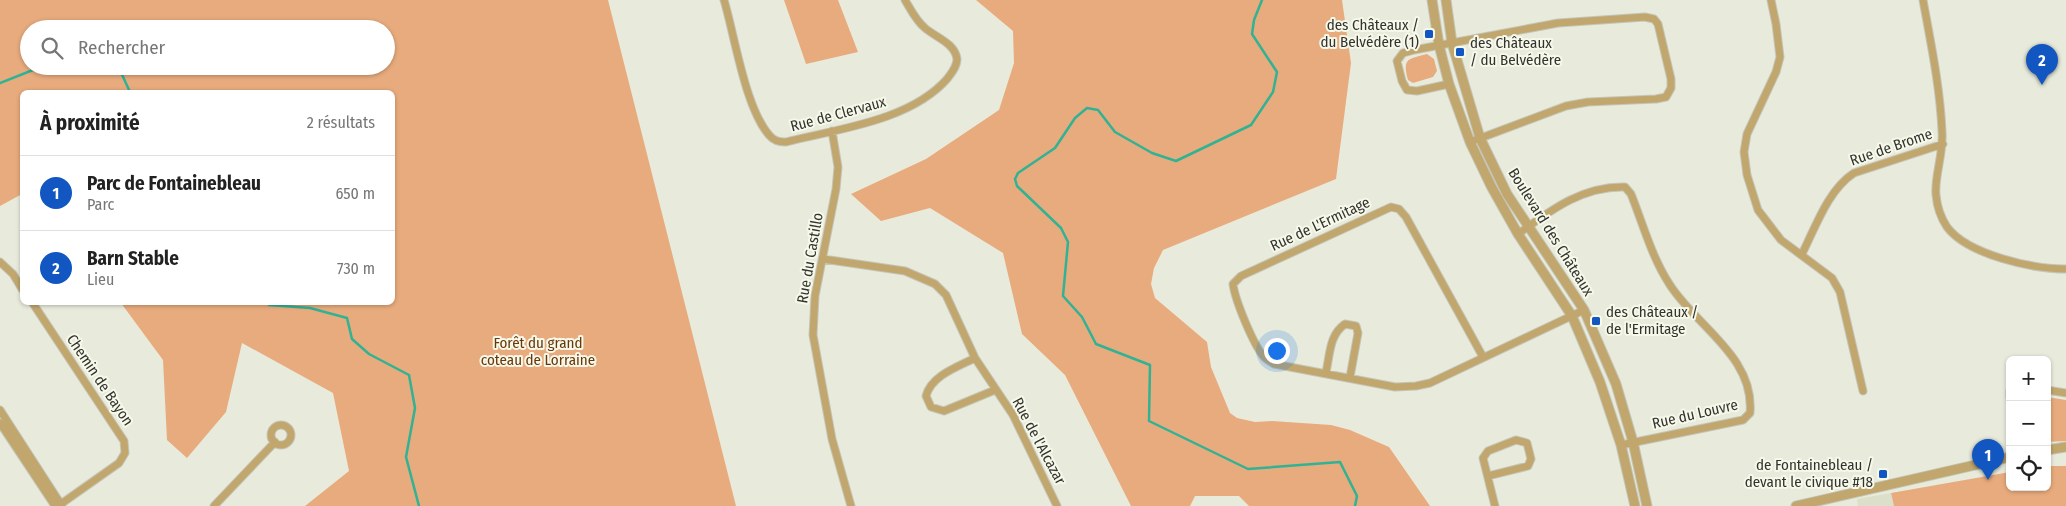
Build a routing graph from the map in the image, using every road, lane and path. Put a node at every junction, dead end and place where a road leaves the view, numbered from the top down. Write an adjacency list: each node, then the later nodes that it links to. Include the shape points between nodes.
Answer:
1 (724, 0): 10 (street, Rue de Clervaux, via 750,100 770,136 777,142 786,142)
2 (906, 0): 10 (street, Rue de Clervaux, via 924,28 953,50 957,60 953,72 926,98 892,115)
3 (1432, 0): 8 (street, Boulevard des Châteaux)
4 (1446, 0): 7 (street, Boulevard des Châteaux)
5 (1770, 0): 16 (street, via 1780,57 1747,134 1744,152 1758,210 1781,240)
6 (1923, 0): 13 (street, via 1940,96)
7 (1452, 43): 8 (street); 11 (street, Boulevard des Châteaux); 11 (street, via 1558,23 1645,17 1654,19 1658,24 1671,79 1666,97 1566,106)
8 (1439, 45): 9 (street, Boulevard des Châteaux); 9 (street, via 1402,53 1397,61 1402,81 1407,90 1417,91)
9 (1449, 84): 12 (street, Boulevard des Châteaux)
10 (832, 131): 17 (street, Rue du Castillo, via 838,167)
11 (1480, 138): 12 (street); 14 (street, Boulevard des Châteaux, via 1507,194)
12 (1470, 142): 15 (street, Boulevard des Châteaux, via 1490,186)
13 (1943, 144): 16 (street, Rue de Brome, via 1854,173 1842,181 1833,192); 19 (street, via 1935,193 1938,209 1948,227 1964,242 1996,256 2046,269)
14 (1528, 226): 15 (street, Rue du Louvre); 22 (street, Boulevard des Châteaux); 35 (street, Rue du Louvre, via 1563,203 1588,192 1625,187 1631,194 1669,285 1737,361 1746,378 1752,402 1750,413 1743,420)
15 (1518, 234): 23 (street, Boulevard des Châteaux)
16 (1802, 254): 29 (street, via 1832,278 1840,292)
17 (823, 259): 25 (street, Rue de l'Alcazar, via 905,271 935,284 946,295); 43 (street, Rue du Castillo, via 815,296 813,334 832,439)
18 (0, 262): 20 (street)
19 (2066, 269)
20 (20, 285)
21 (34, 305): 41 (street, Chemin de Bayon, via 124,441 125,453 120,463)
22 (1584, 310): 23 (street, Rue de L'Ermitage); 35 (street, Boulevard des Châteaux, via 1616,384)
23 (1572, 316): 24 (street, Rue de L'Ermitage); 36 (street, Boulevard des Châteaux, via 1600,382)
24 (1483, 357): 26 (street, Rue de L'Ermitage, via 1406,217 1392,207 1241,276 1233,284 1234,294 1266,359 1274,364); 27 (street, Rue de L'Ermitage, via 1430,383 1416,386 1395,387)
25 (975, 358): 28 (street, Rue de l'Alcazar); 28 (street, Rue de l'Alcazar, via 928,386 926,396 931,407 944,411)
26 (1326, 372): 27 (street, Rue de L'Ermitage); 27 (street, via 1337,330 1345,324 1356,326 1358,333)
27 (1350, 377)
28 (995, 390): 44 (street, Rue de l'Alcazar, via 1013,415)
29 (1863, 391)
30 (2051, 391): 31 (street)
31 (2066, 393)
32 (0, 410): 41 (street)
33 (0, 423): 41 (street)
34 (275, 442): 42 (street)
35 (1633, 442): 36 (street, Rue du Louvre); 47 (street, Boulevard des Châteaux)
36 (1621, 445): 46 (street, Boulevard des Châteaux)
37 (2066, 447): 38 (street)
38 (2051, 449)
39 (2006, 458): 48 (street)
40 (1488, 476): 40 (street, via 1528,466 1531,460 1528,443 1516,440 1488,451 1482,458); 45 (street)
41 (59, 506)
42 (214, 506)
43 (851, 506)
44 (1057, 506)
45 (1495, 506)
46 (1635, 506)
47 (1647, 506)
48 (1796, 506)

